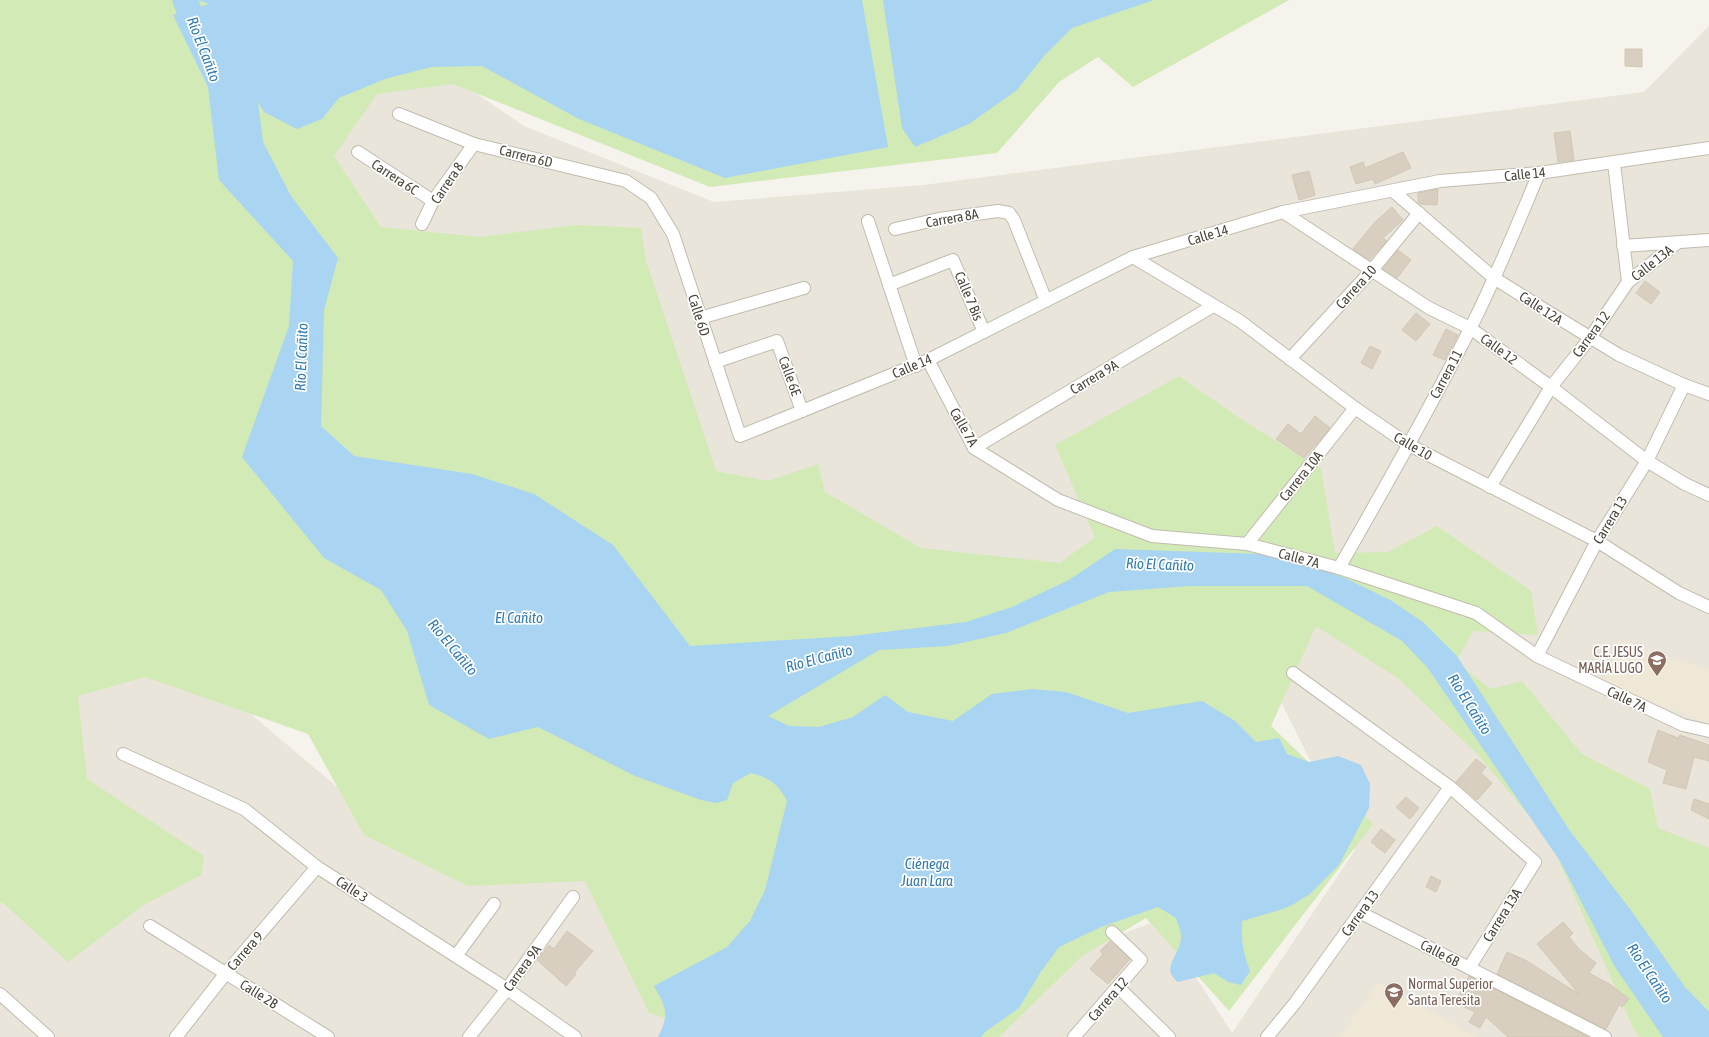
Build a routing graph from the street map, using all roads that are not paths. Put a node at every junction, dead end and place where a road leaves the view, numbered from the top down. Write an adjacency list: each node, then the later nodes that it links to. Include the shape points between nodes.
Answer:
1 (399, 114): 2 (street, Carrera 6D)
2 (474, 144): 8 (street, Carrera 6D, via 626,181); 9 (street, Carrera 8)
3 (1709, 148): 5 (street, Calle 14)
4 (358, 152): 9 (street, Carrera 6C)
5 (1614, 162): 6 (street, Calle 14); 17 (street)
6 (1539, 173): 7 (street, Calle 14, via 1440,181); 20 (street, Carrera 11)
7 (1393, 191): 10 (street, Calle 14); 11 (street, Calle 12A)
8 (651, 198): 26 (street, Calle 6D, via 673,234)
9 (433, 201): 13 (street, Carrera 8)
10 (1283, 212): 18 (street, Calle 14); 19 (street, Calle 12)
11 (1419, 213): 19 (street, Carrera 10); 20 (street, Calle 12A)
12 (868, 222): 22 (street)
13 (422, 224)
14 (895, 229): 24 (street, Carrera 8A, via 998,210 1009,214 1014,220)
15 (1709, 240): 16 (street, Calle 13A)
16 (1677, 243): 17 (street, Calle 13A); 21 (street, Calle 13A)
17 (1622, 246): 21 (street)
18 (1133, 257): 24 (street, Calle 14); 25 (street, Calle 10)
19 (1372, 270): 27 (street, Calle 12, via 1429,308); 30 (street, Carrera 10)
20 (1494, 278): 27 (street, Carrera 11); 29 (street, Calle 12A)
21 (1628, 282): 29 (street, Carrera 12)
22 (889, 285): 28 (street, Calle 7 Bis, via 953,260); 33 (street)
23 (804, 288): 26 (street)
24 (1046, 301): 28 (street, Calle 14)
25 (1213, 306): 30 (street, Calle 10, via 1240,321); 41 (street, Carrera 9A)
26 (700, 318): 32 (street, Calle 6D)
27 (1470, 328): 35 (street, Calle 12); 40 (street, Carrera 11)
28 (984, 332): 31 (street, Calle 14)
29 (1590, 338): 34 (street, Calle 12A, via 1619,355); 35 (street, Carrera 12)
30 (1290, 359): 37 (street, Calle 10)
31 (928, 360): 33 (street, Calle 14); 41 (street, Calle 7A)
32 (715, 362): 38 (street, Calle 6E, via 777,341); 39 (street, Calle 6D)
33 (916, 366): 38 (street, Calle 14)
34 (1684, 385): 36 (street, Calle 12A); 42 (street, Carrera 13)
35 (1551, 387): 42 (street, Calle 12); 43 (street, Carrera 12)
36 (1709, 394)
37 (1355, 408): 40 (street, Calle 10); 46 (street, Carrera 10A)
38 (802, 411): 39 (street, Calle 14)
39 (740, 436)
40 (1408, 445): 43 (street, Calle 10); 47 (street, Carrera 11)
41 (974, 448): 46 (street, Calle 7A, via 1058,500 1152,536)
42 (1647, 460): 44 (street, Calle 12); 45 (street, Carrera 13)
43 (1490, 487): 45 (street, Calle 10)
44 (1709, 495)
45 (1597, 541): 48 (street, Calle 10, via 1679,593); 49 (street, Carrera 13)
46 (1247, 544): 47 (street, Calle 7A)
47 (1339, 568): 49 (street, Calle 7A, via 1476,614)
48 (1709, 607)
49 (1536, 656): 51 (street, Calle 7A, via 1683,725)
50 (1293, 673): 53 (street)
51 (1709, 731)
52 (123, 754): 54 (street, Calle 3, via 244,809)
53 (1450, 788): 57 (street, Carrera 13); 61 (street, Carrera 13A, via 1535,862)
54 (317, 867): 60 (street, Calle 3); 62 (street, Carrera 9)
55 (573, 897): 64 (street, Carrera 9A)
56 (494, 904): 60 (street)
57 (1361, 913): 61 (street, Calle 6B); 73 (street, Carrera 13)
58 (150, 926): 62 (street, Calle 2B)
59 (1112, 932): 63 (street, Carrera 12, via 1141,960)
60 (456, 956): 64 (street, Calle 3)
61 (1469, 968): 74 (street, Calle 6B)
62 (226, 973): 67 (street, Carrera 9); 68 (street, Calle 2B)
63 (1118, 987): 71 (street, Carrera 12); 72 (street)
64 (507, 989): 69 (street, Carrera 9A); 70 (street, Calle 3)
65 (0, 994): 66 (street)
66 (48, 1037)
67 (176, 1037)
68 (328, 1037)
69 (469, 1037)
70 (575, 1037)
71 (1074, 1037)
72 (1169, 1037)
73 (1267, 1037)
74 (1605, 1037)

